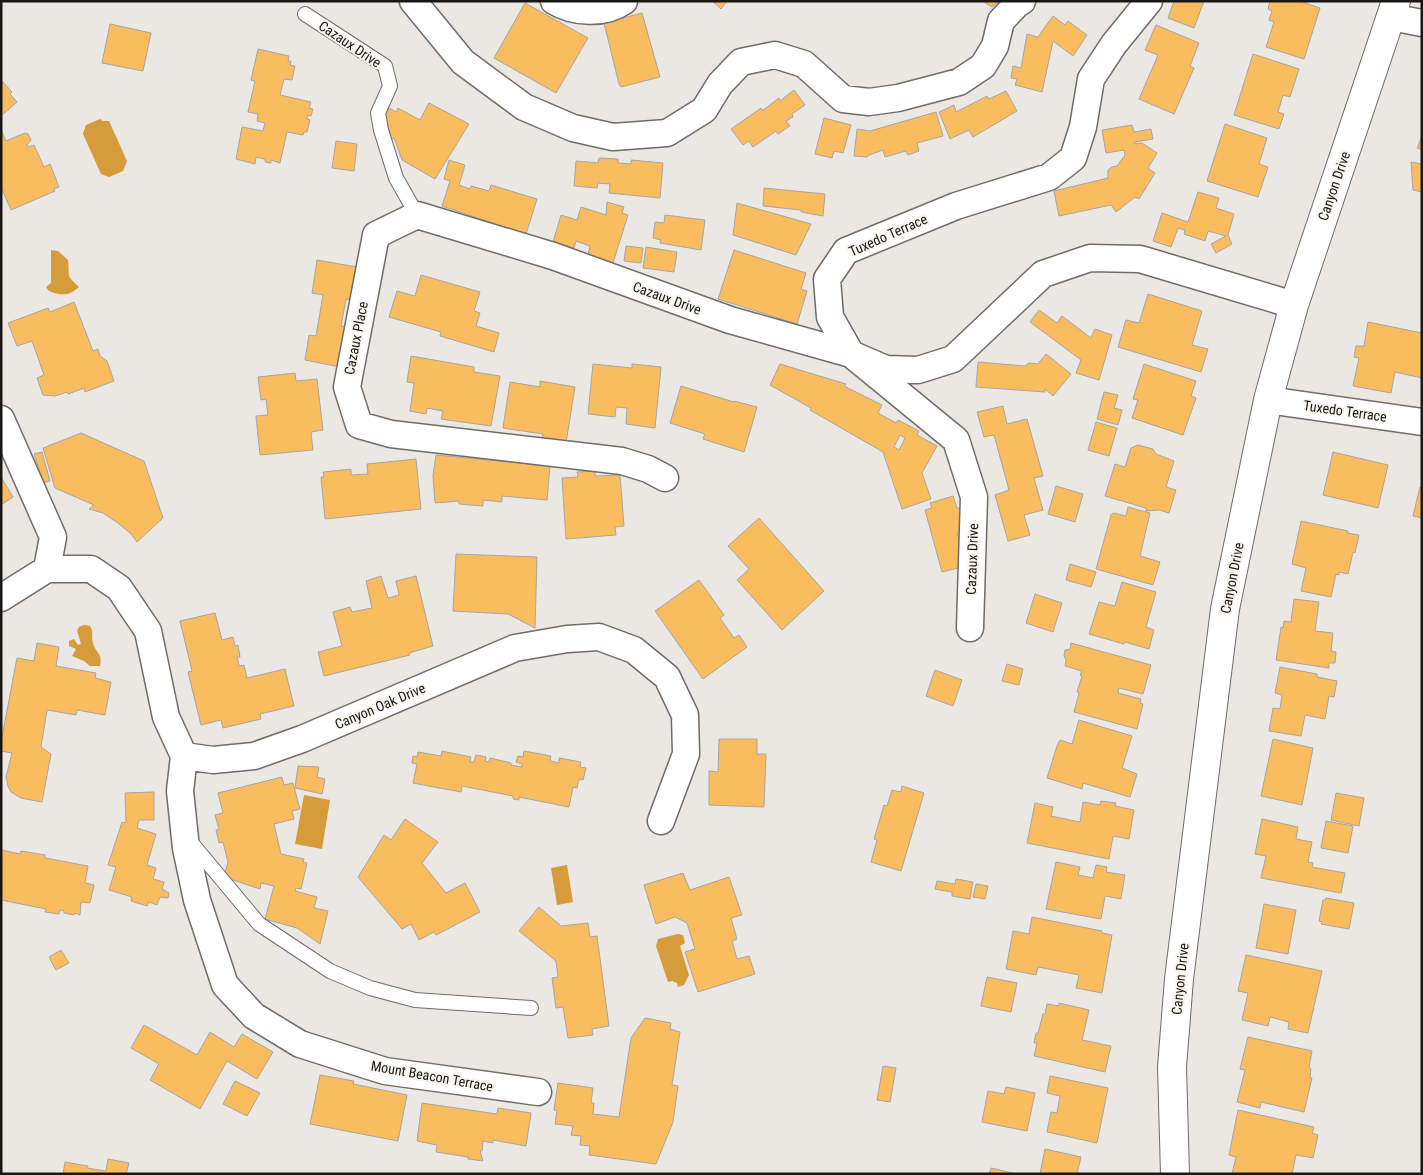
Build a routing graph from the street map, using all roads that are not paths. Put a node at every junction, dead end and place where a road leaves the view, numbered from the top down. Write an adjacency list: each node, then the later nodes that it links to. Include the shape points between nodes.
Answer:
1 (414, 1): 4 (street, via 463,62 524,107 573,128 613,137 667,133 704,110 720,84 741,62 776,55 804,64 843,99 869,102 898,98 960,82 983,66 995,46 1001,21)
2 (554, 1): 3 (street, via 590,12 618,6)
3 (624, 1)
4 (1022, 1)
5 (1149, 1): 11 (street, Tuxedo Terrace, via 1091,78 1083,127 1073,158 1049,177 956,206 846,251 827,279 830,317)
6 (1394, 9): 8 (street); 10 (street, Canyon Drive)
7 (305, 14): 9 (lane, Cazaux Drive, via 385,66 390,86 378,112 396,178)
8 (1422, 23)
9 (417, 215): 11 (street, Cazaux Drive, via 553,256 730,320); 15 (street, Cazaux Place, via 376,235 347,387 358,425 391,434 622,461)
10 (1294, 305): 11 (street, via 1140,259 1090,258 1043,274 953,359 918,370 886,369); 12 (street, Canyon Drive)
11 (851, 354): 18 (street, Cazaux Drive, via 956,440 974,497)
12 (1268, 400): 14 (street, Tuxedo Terrace); 24 (street, Canyon Drive, via 1225,609 1181,970 1172,1067)
13 (1, 419): 16 (street, via 53,537)
14 (1422, 422)
15 (664, 478)
16 (48, 569): 17 (street); 19 (street, via 91,569 119,588 148,631 166,717)
17 (1, 598)
18 (970, 628)
19 (184, 756): 20 (street, Canyon Oak Drive, via 213,760 254,756 302,739 515,648 567,638 599,637 634,650 667,677 685,715 686,754); 21 (street, Mount Beacon Terrace, via 180,792)
20 (661, 821)
21 (185, 836): 22 (lane, via 259,924 330,971 370,988 415,1000); 23 (street, Mount Beacon Terrace, via 197,900 224,985 254,1016 300,1044 385,1071)
22 (531, 1008)
23 (538, 1092)
24 (1174, 1174)

